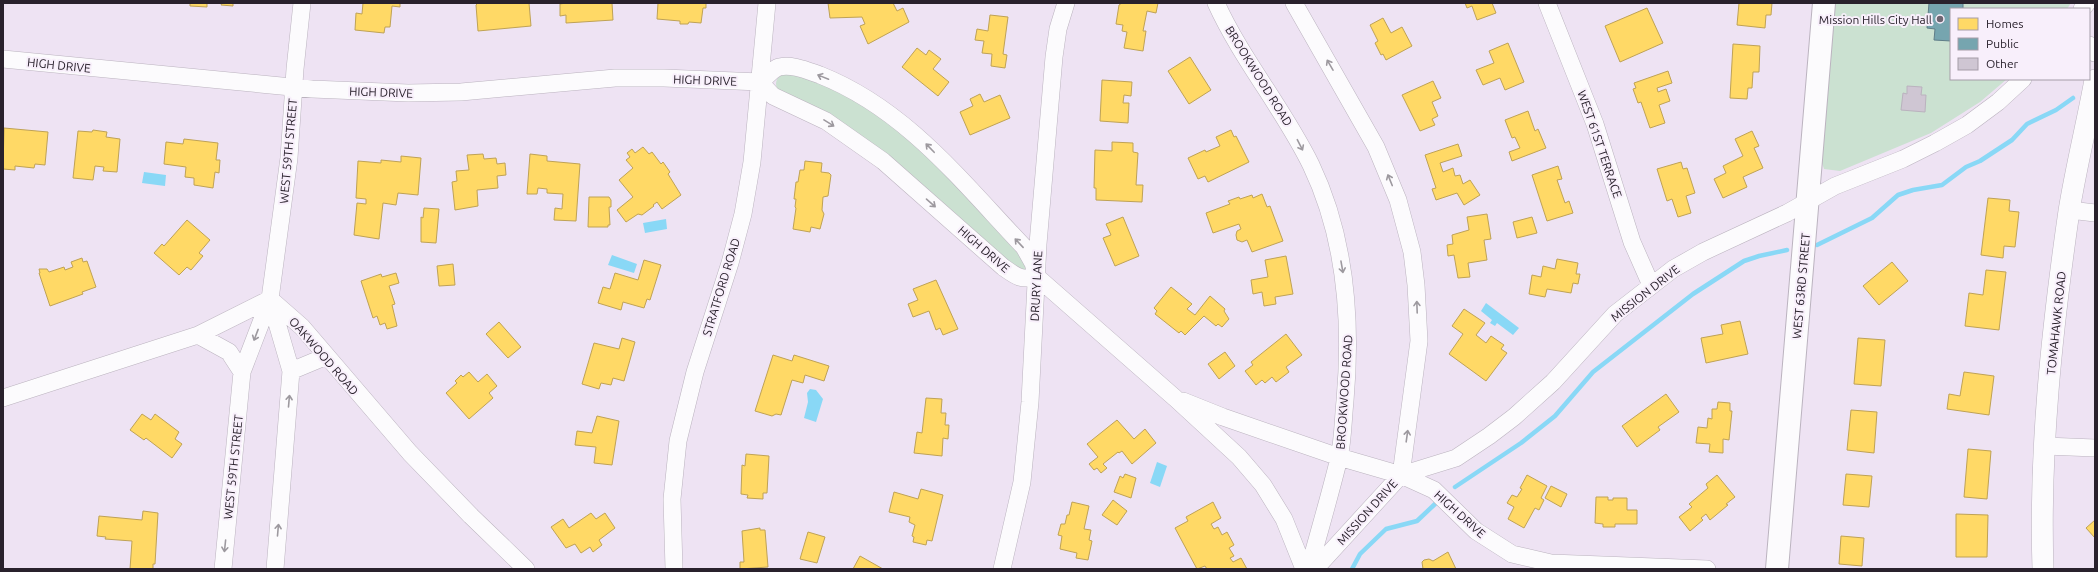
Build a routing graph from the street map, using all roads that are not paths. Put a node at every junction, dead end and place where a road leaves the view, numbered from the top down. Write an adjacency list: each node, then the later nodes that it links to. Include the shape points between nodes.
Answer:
1 (302, 3): 12 (street, WEST 59TH STREET)
2 (767, 3): 11 (street, STRATFORD ROAD)
3 (1066, 3): 16 (street, DRURY LANE, via 1058,29 1054,57)
4 (1216, 3): 27 (street, BROOKWOOD ROAD, one-way to 27, via 1226,25 1288,122 1311,166 1337,237 1345,284 1349,339)
5 (1294, 3): 28 (street, one-way to 5, via 1419,341 1412,252 1398,200 1376,147)
6 (1547, 3): 17 (street, WEST 61ST TERRACE, via 1595,124 1632,242)
7 (1824, 3): 13 (main road, WEST 63RD STREET)
8 (3, 59): 12 (street, HIGH DRIVE)
9 (2022, 80): 13 (street, MISSION DRIVE, via 1967,125 1935,144 1835,186)
10 (2095, 80): 14 (street, TOMAHAWK ROAD)
11 (760, 82): 12 (street, HIGH DRIVE, via 615,78 468,92 408,93); 16 (street, HIGH DRIVE, one-way to 16, via 772,96 826,121 883,160 1018,278); 16 (street, HIGH DRIVE, one-way to 11, via 1033,263 1024,248 916,134 882,108 839,84 795,67 777,68); 32 (street, STRATFORD ROAD, via 752,162 743,214 730,263 694,372 678,441 672,499)
12 (294, 86): 18 (street, WEST 59TH STREET, via 289,158)
13 (1808, 201): 17 (street, MISSION DRIVE, via 1703,252); 38 (main road, WEST 63RD STREET)
14 (2070, 210): 15 (street); 25 (street, TOMAHAWK ROAD, via 2049,389)
15 (2095, 213)
16 (1037, 277): 24 (street, HIGH DRIVE); 33 (street, DRURY LANE, via 1030,402 1022,482)
17 (1650, 286): 28 (street, MISSION DRIVE, via 1615,314 1553,382 1495,431 1456,458)
18 (270, 299): 19 (street); 20 (street, OAKWOOD ROAD, via 302,327); 21 (street, WEST 59TH STREET); 22 (street, WEST 59TH STREET, one-way to 22)
19 (198, 335): 22 (street, via 229,352); 23 (street)
20 (327, 356): 21 (street); 31 (street, OAKWOOD ROAD, via 410,453)
21 (291, 371): 30 (street, WEST 59TH STREET, one-way to 21)
22 (242, 372): 29 (street, WEST 59TH STREET, one-way to 29)
23 (3, 398)
24 (1175, 398): 27 (street, HIGH DRIVE); 34 (street, HIGH DRIVE, via 1239,457 1263,485 1284,519)
25 (2045, 446): 26 (street); 39 (street, TOMAHAWK ROAD)
26 (2095, 448)
27 (1339, 457): 28 (street, HIGH DRIVE); 35 (street, BROOKWOOD ROAD)
28 (1401, 474): 36 (street, MISSION DRIVE); 37 (street, HIGH DRIVE, via 1434,490 1476,531 1512,554 1551,563)
29 (223, 569)
30 (275, 569)
31 (526, 569)
32 (674, 569)
33 (1002, 569)
34 (1304, 569)
35 (1309, 569)
36 (1315, 569)
37 (1707, 569)
38 (1777, 569)
39 (2042, 569)

